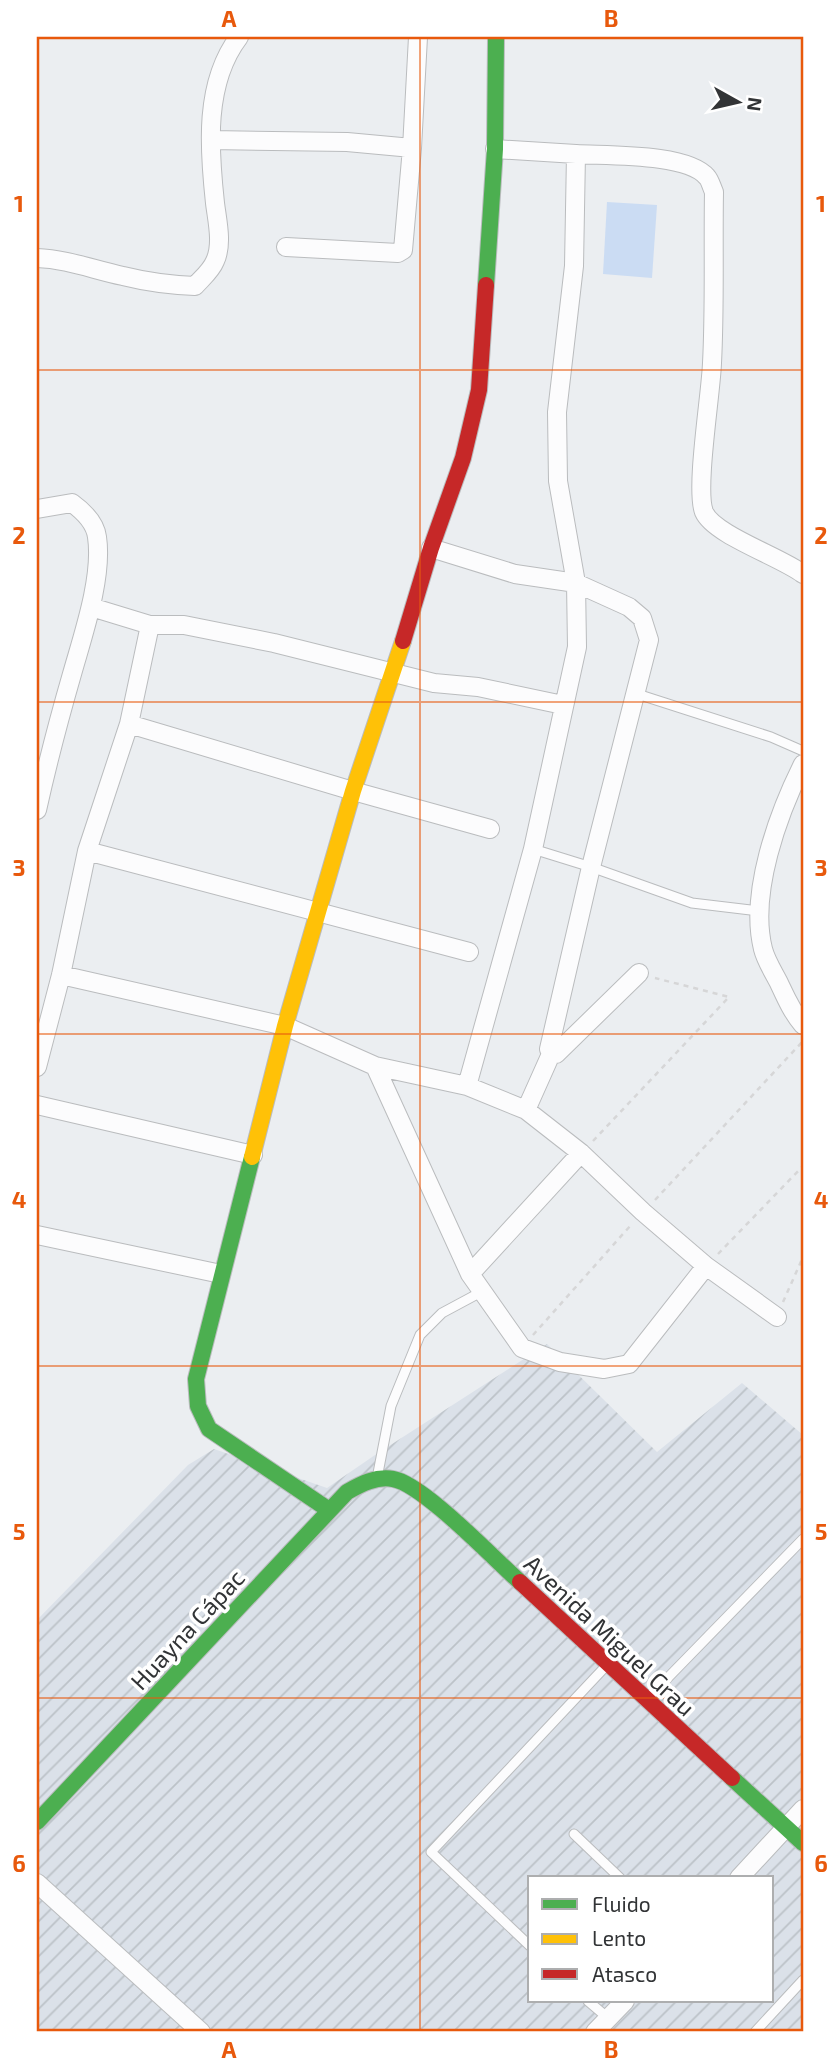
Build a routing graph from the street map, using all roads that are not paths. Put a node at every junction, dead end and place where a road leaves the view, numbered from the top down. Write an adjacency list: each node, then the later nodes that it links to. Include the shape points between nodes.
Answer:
1 (239, 37): 4 (street, via 215,87)
2 (418, 37): 5 (street)
3 (496, 37): 6 (street)
4 (211, 140): 5 (street); 9 (street, via 217,259 195,286)
5 (412, 148): 8 (street, via 401,252)
6 (495, 149): 7 (street); 11 (street, via 479,390 463,458)
7 (576, 154): 12 (street, via 673,160 707,176 714,192 712,364 701,490 705,513 716,527); 13 (street, via 574,266 557,412 558,481)
8 (286, 247)
9 (37, 258)
10 (37, 509): 14 (street, via 72,503 85,512 97,534)
11 (431, 548): 13 (street, via 515,574); 16 (street)
12 (803, 574)
13 (576, 583): 17 (street, via 629,607 642,618 649,640); 18 (street, via 577,647)
14 (91, 607): 15 (street); 23 (street)
15 (150, 625): 16 (street, via 184,625); 19 (street)
16 (393, 674): 18 (street); 22 (street)
17 (634, 693): 20 (lane); 27 (street)
18 (563, 705): 25 (street)
19 (129, 724): 22 (street); 26 (street)
20 (803, 751)
21 (803, 764): 28 (street, via 768,856)
22 (353, 791): 24 (street); 29 (street)
23 (37, 810)
24 (490, 829)
25 (533, 849): 27 (lane); 38 (street)
26 (87, 850): 29 (street); 32 (street)
27 (591, 867): 28 (lane, via 692,903); 35 (street)
28 (759, 911): 33 (street, via 763,950)
29 (317, 912): 30 (street); 34 (street)
30 (468, 951)
31 (639, 973): 35 (street)
32 (61, 975): 34 (street); 37 (street)
33 (803, 1024)
34 (285, 1026): 36 (street); 42 (street)
35 (551, 1054): 40 (street)
36 (375, 1066): 38 (street); 46 (street)
37 (37, 1068)
38 (467, 1086): 40 (street)
39 (37, 1105): 42 (street)
40 (526, 1110): 41 (street)
41 (581, 1153): 44 (street); 46 (street)
42 (253, 1155): 45 (street)
43 (37, 1235): 45 (street)
44 (706, 1266): 47 (street, via 629,1364 604,1369 560,1362 522,1348); 48 (street)
45 (221, 1274): 50 (street, via 195,1379 198,1406 209,1429)
46 (470, 1274): 47 (street)
47 (482, 1291): 49 (lane, via 442,1313 420,1335 391,1406)
48 (777, 1317)
49 (378, 1477): 50 (street, Huayna Cápac, via 347,1492); 52 (street, Avenida Miguel Grau, via 406,1483 428,1499)
50 (329, 1510): 55 (street, Huayna Cápac)
51 (803, 1539): 53 (lane)
52 (608, 1665): 53 (street, Avenida Miguel Grau); 62 (lane, via 431,1852)
53 (646, 1700): 56 (street, Avenida Miguel Grau)
54 (803, 1809): 56 (street)
55 (37, 1822)
56 (786, 1827): 58 (street, Avenida Miguel Grau); 60 (street)
57 (574, 1834): 59 (lane)
58 (803, 1843)
59 (618, 1876)
60 (741, 1876)
61 (37, 1884): 67 (street)
62 (528, 1944)
63 (803, 1980): 69 (lane)
64 (589, 2002): 66 (lane)
65 (624, 2002): 66 (street)
66 (608, 2018): 68 (street)
67 (201, 2032)
68 (596, 2032)
69 (755, 2032)

